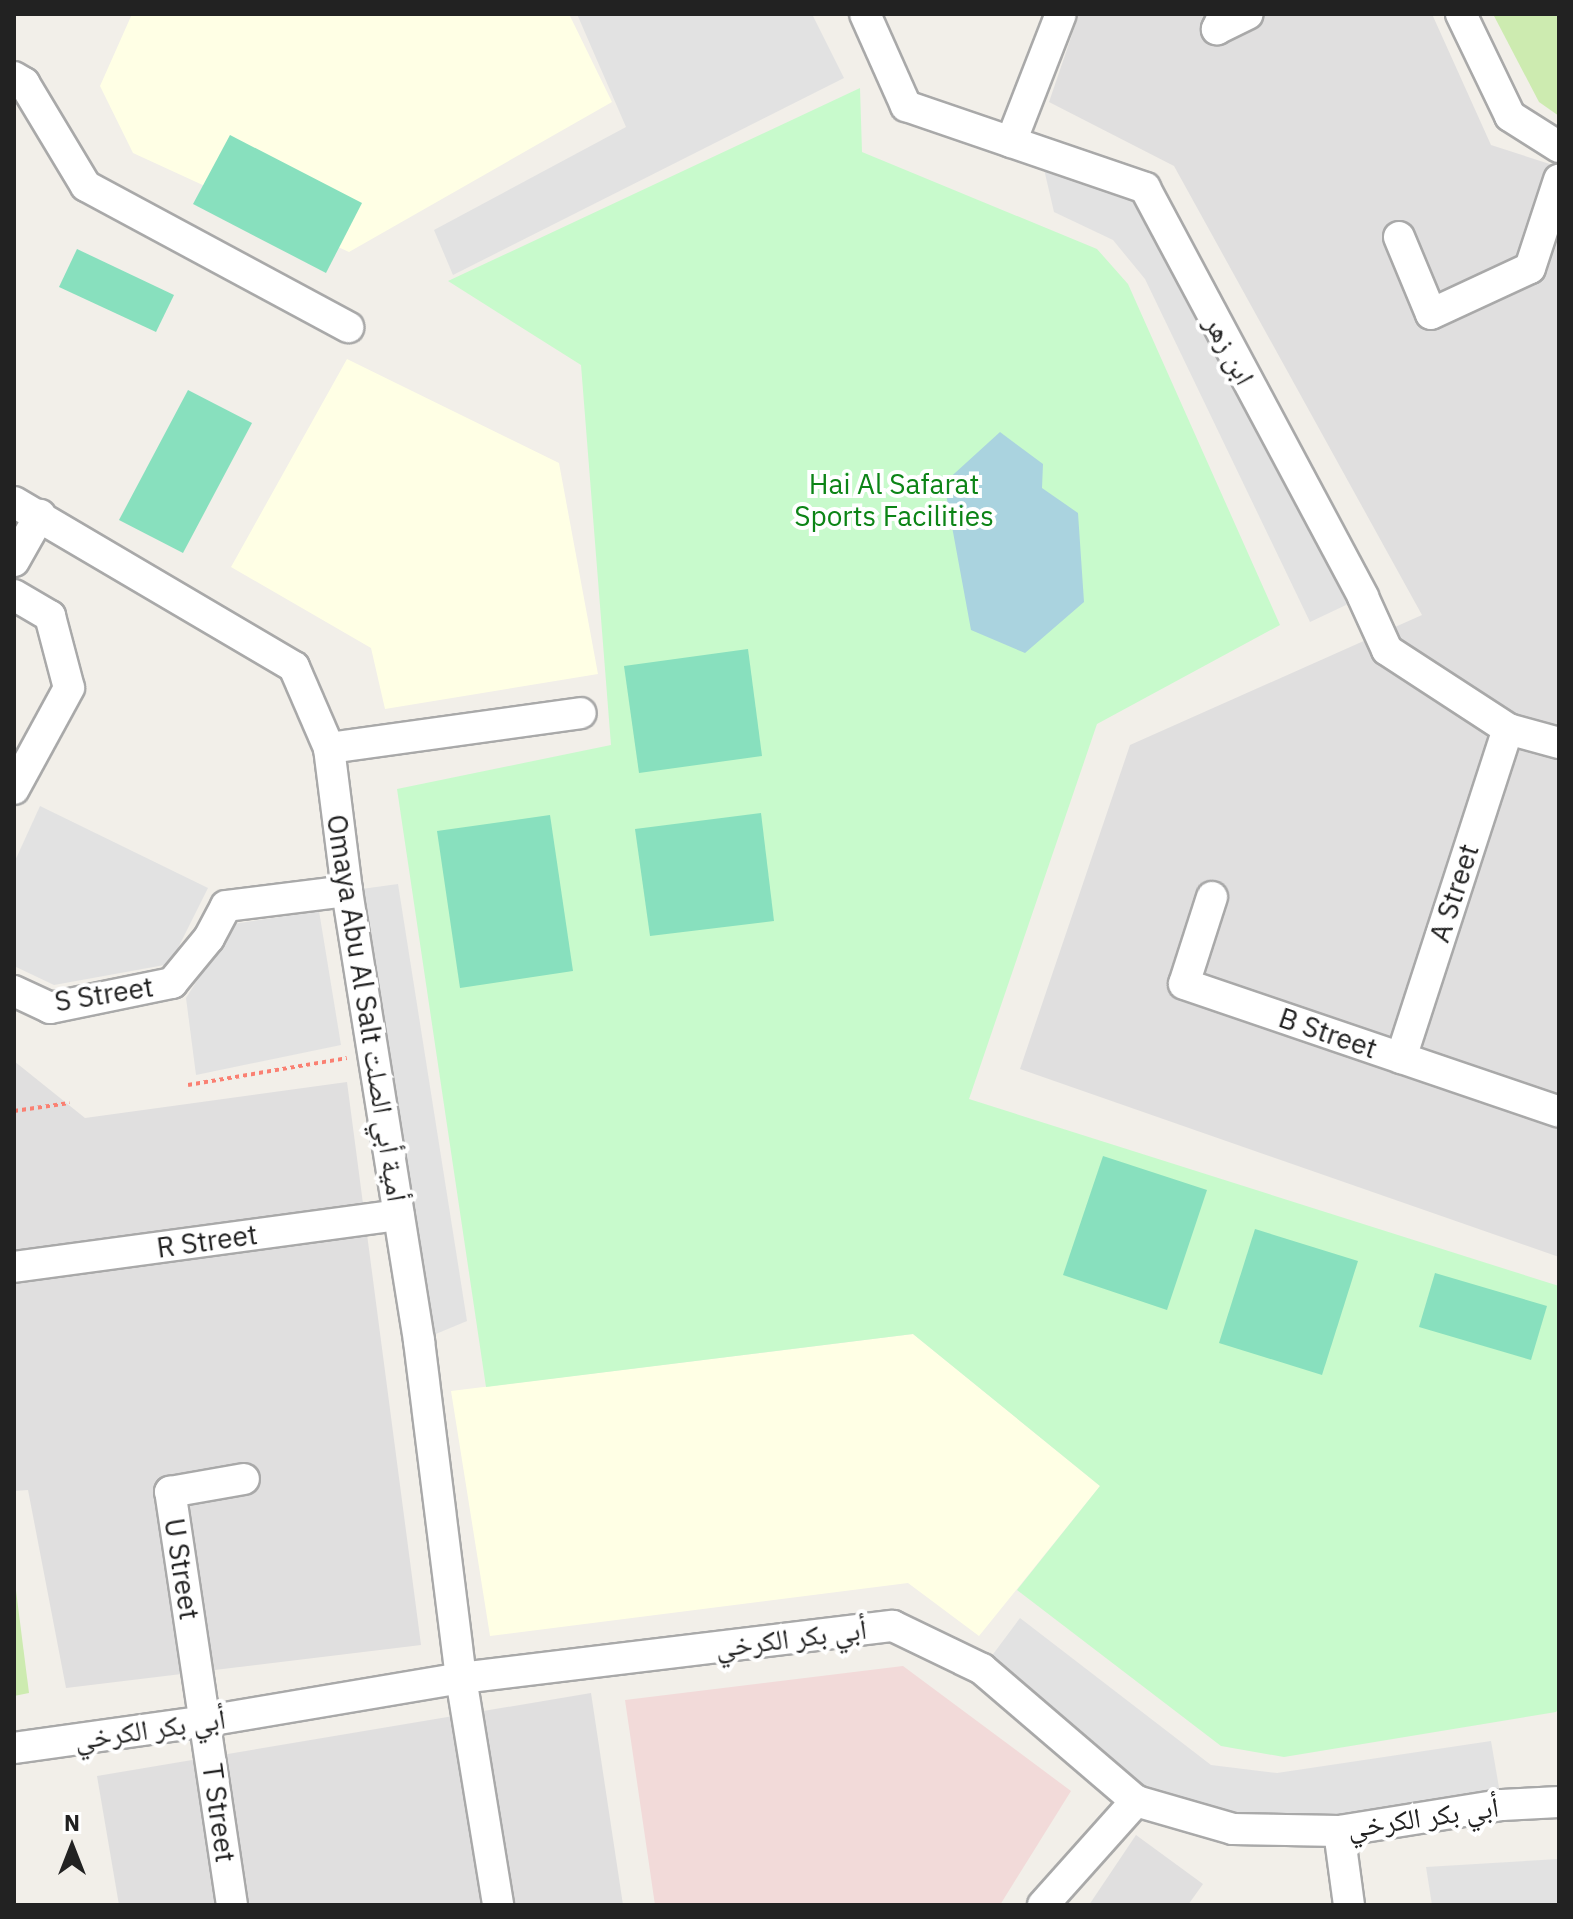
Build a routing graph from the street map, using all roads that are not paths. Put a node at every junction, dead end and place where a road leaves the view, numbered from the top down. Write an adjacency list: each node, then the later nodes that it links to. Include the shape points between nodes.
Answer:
1 (865, 14): 7 (street, ابن زهر, via 906,106)
2 (1061, 14): 7 (street)
3 (1224, 14): 4 (street, via 1217,29)
4 (1248, 14)
5 (1461, 14): 8 (street, via 1510,116)
6 (14, 77): 11 (street, via 24,83 86,186)
7 (1011, 142): 16 (street, ابن زهر, via 1145,188 1387,650)
8 (1559, 147)
9 (1559, 180): 10 (street, via 1530,268 1431,314)
10 (1399, 237)
11 (348, 327)
12 (27, 508): 13 (street); 18 (street, Omaya Abu Al Salt أمية أبي الصلت, via 294,667)
13 (14, 561)
14 (14, 595): 19 (street, via 50,616 69,688)
15 (581, 713): 18 (street)
16 (1508, 729): 17 (street, ابن زهر); 23 (street, A Street)
17 (1559, 743)
18 (329, 748): 20 (street, Omaya Abu Al Salt أمية أبي الصلت)
19 (14, 789)
20 (347, 891): 22 (street, S Street, via 226,906 209,938 172,983 50,1008); 25 (street, Omaya Abu Al Salt أمية أبي الصلت)
21 (1212, 897): 23 (street, B Street, via 1184,984)
22 (14, 991)
23 (1401, 1058): 24 (street, B Street)
24 (1559, 1112)
25 (399, 1215): 26 (street, R Street); 28 (street, Omaya Abu Al Salt أمية أبي الصلت)
26 (14, 1267)
27 (244, 1479): 29 (street, U Street, via 170,1492)
28 (461, 1678): 29 (street, أبي بكر الكرخي); 31 (street, أبي بكر الكرخي, via 893,1626 982,1669); 35 (street, Omaya Abu Al Salt أمية أبي الصلت)
29 (207, 1721): 30 (street, أبي بكر الكرخي); 34 (street, T Street)
30 (14, 1748)
31 (1136, 1801): 33 (street, أبي بكر الكرخي, via 1233,1829); 36 (street)
32 (1559, 1802): 33 (street, أبي بكر الكرخي, via 1502,1805)
33 (1339, 1831): 37 (street)
34 (232, 1905)
35 (498, 1905)
36 (1043, 1905)
37 (1349, 1905)

